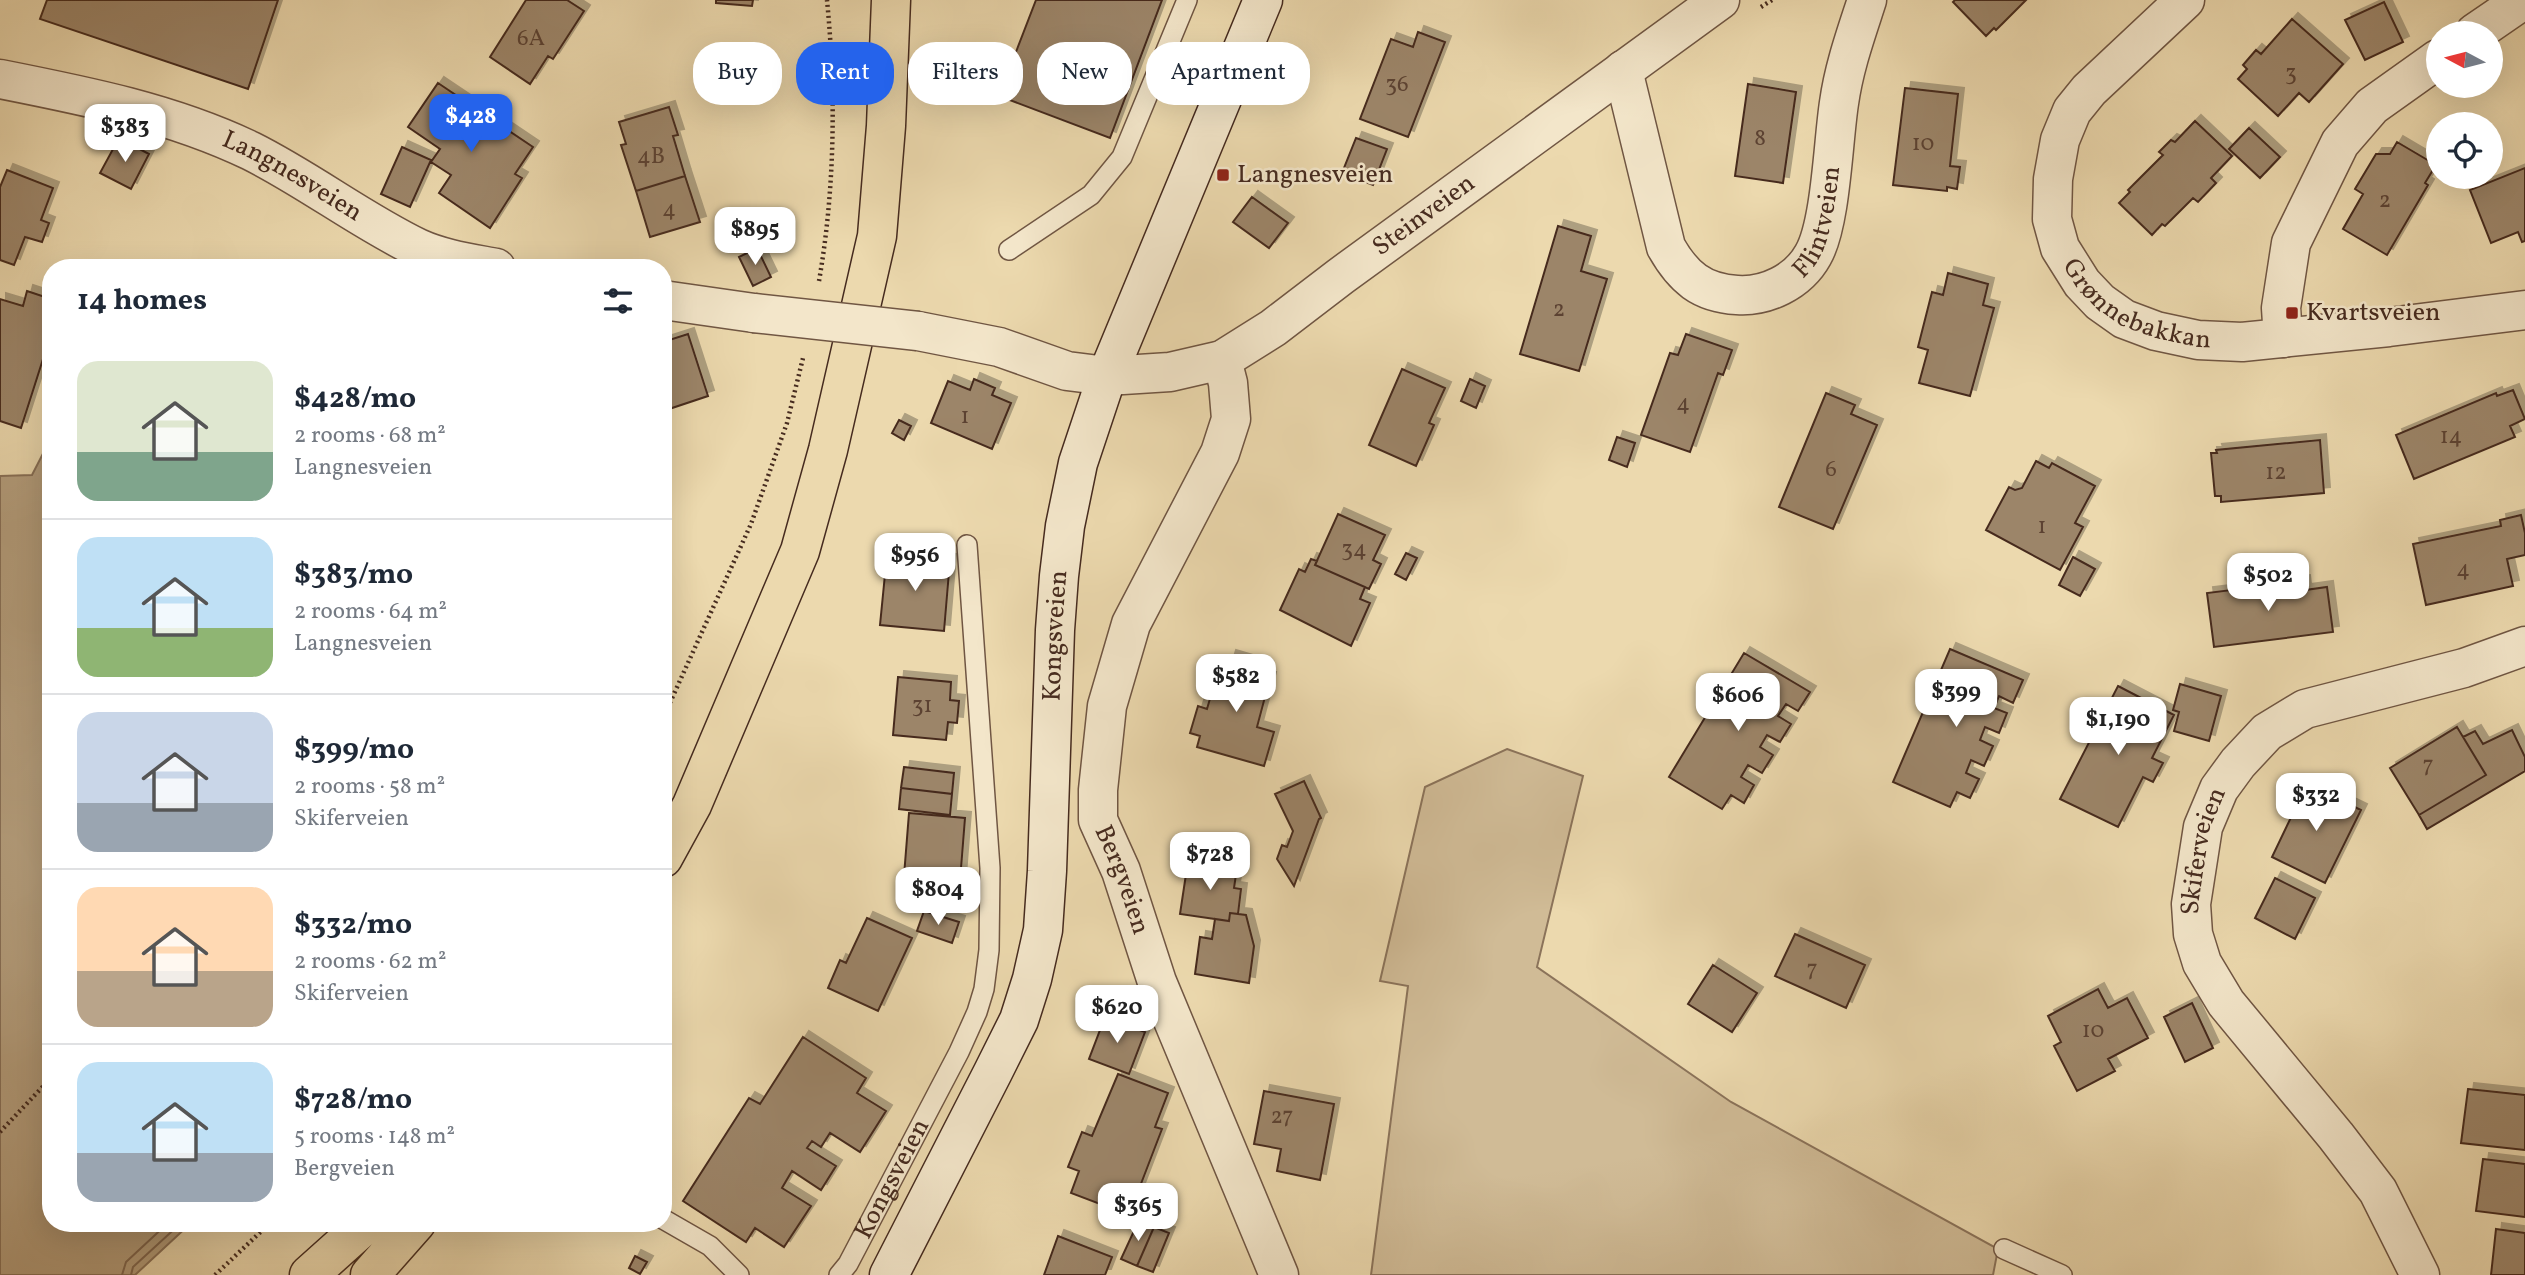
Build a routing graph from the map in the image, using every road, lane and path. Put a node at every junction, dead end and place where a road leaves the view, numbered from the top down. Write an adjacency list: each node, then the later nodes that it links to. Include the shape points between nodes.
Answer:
1 (827, 0): 15 (path, via 832,133 828,215)
2 (891, 0): 25 (highway, via 877,236 824,462 800,551 692,805)
3 (1186, 0): 13 (lane, via 1122,157 1091,195)
4 (1263, 0): 21 (street, Kongsveien)
5 (1720, 0): 11 (street, Steinveien)
6 (1867, 0): 11 (street, Flintveien, via 1847,60 1824,222 1814,255 1798,274 1763,293 1724,295 1702,287 1679,269 1666,247)
7 (2185, 0): 18 (street, Grønnebakkan, via 2072,111 2060,140 2053,179 2052,219 2060,248 2082,283 2124,319 2199,340)
8 (2523, 0): 9 (street)
9 (2492, 21)
10 (2426, 68): 18 (street, via 2372,106 2340,143 2291,243 2281,308)
11 (1623, 70): 20 (street, Steinveien, via 1273,328)
12 (0, 79): 14 (street, Langnesveien, via 131,107 191,126 252,152 420,249)
13 (1009, 250)
14 (453, 259)
15 (817, 289)
16 (672, 301): 21 (street, bridge, via 918,331 999,347 1067,371)
17 (2525, 310): 18 (street, Grønnebakkan)
18 (2283, 338)
19 (805, 351): 24 (path, via 787,423 751,524)
20 (1222, 360): 21 (street, Steinveien, via 1170,372); 39 (street, Bergveien, via 1231,419 1220,453 1131,624 1107,706 1098,820 1121,871 1157,982)
21 (1107, 376): 38 (street, Kongsveien, via 1078,463 1062,551 1043,930 1032,979 1019,1020)
22 (967, 545): 37 (lane, Kongsveien, via 990,868 984,989 959,1052)
23 (2525, 646): 41 (street, Skiferveien, via 2464,668 2305,709 2267,732 2238,763 2219,789 2203,827 2191,904 2193,934 2202,963 2226,1003 2378,1191)
24 (672, 698)
25 (672, 842)
26 (42, 1088): 27 (path)
27 (0, 1132)
28 (672, 1224): 36 (lane, via 710,1246)
29 (260, 1232): 33 (path)
30 (357, 1232): 34 (highway)
31 (408, 1232): 35 (highway)
32 (2004, 1249): 40 (lane)
33 (215, 1275)
34 (309, 1275)
35 (370, 1275)
36 (739, 1275)
37 (839, 1275)
38 (888, 1275)
39 (1279, 1275)
40 (2062, 1275)
41 (2420, 1275)

